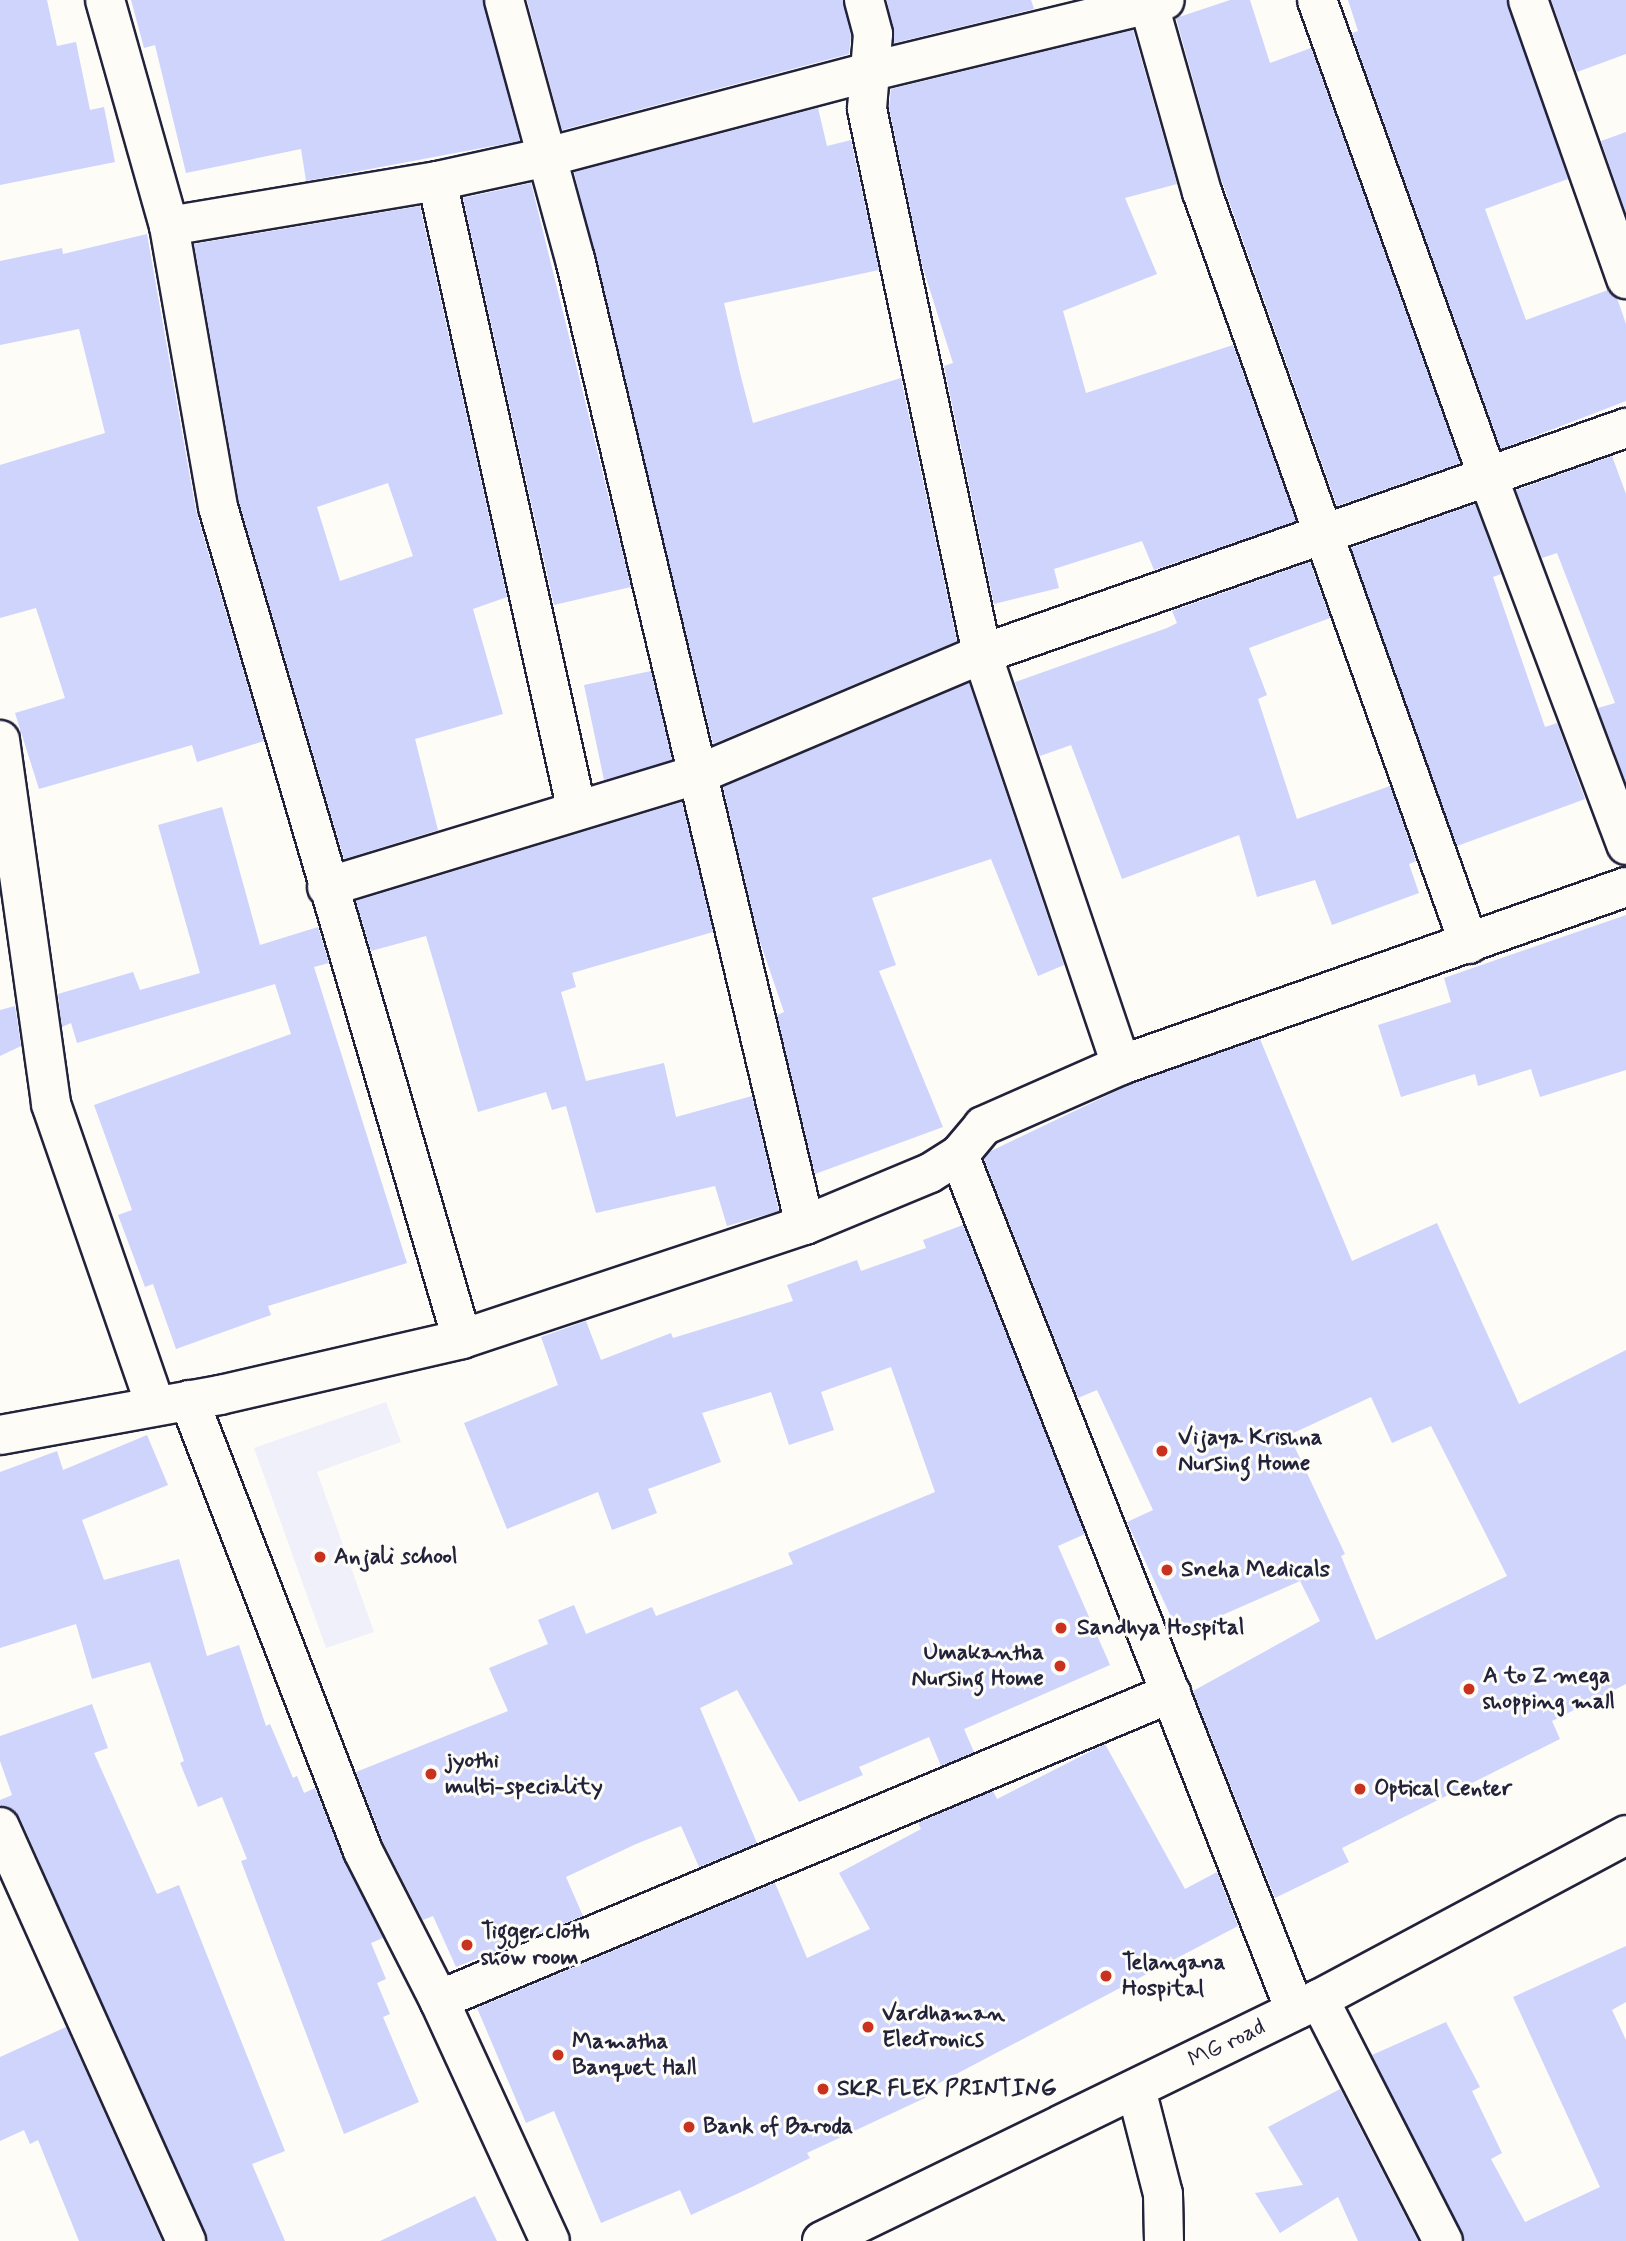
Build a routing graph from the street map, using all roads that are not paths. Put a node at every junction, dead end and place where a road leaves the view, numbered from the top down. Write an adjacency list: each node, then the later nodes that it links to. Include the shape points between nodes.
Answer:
1 (105, 0): 10 (street)
2 (504, 0): 8 (street)
3 (864, 0): 7 (street, via 873,34)
4 (1317, 0): 13 (street)
5 (1528, 0): 11 (street)
6 (1157, 2): 7 (street); 14 (street, via 1202,192)
7 (872, 71): 8 (street); 15 (street, via 867,108)
8 (547, 157): 9 (street); 17 (street)
9 (436, 181): 10 (street); 18 (street)
10 (169, 226): 20 (street, via 218,507)
11 (1626, 279)
12 (1626, 428): 13 (street)
13 (1488, 477): 14 (street); 19 (street)
14 (1325, 535): 15 (street); 22 (street)
15 (982, 654): 17 (street); 23 (street)
16 (0, 740): 27 (street, via 51,1104)
17 (696, 775): 18 (street); 25 (street)
18 (576, 807): 20 (street)
19 (1626, 845)
20 (327, 887): 26 (street)
21 (1626, 887): 22 (street)
22 (1469, 944): 23 (street)
23 (1121, 1065): 24 (street, via 983,1126)
24 (959, 1155): 25 (street, via 930,1173); 29 (street)
25 (805, 1225): 26 (street)
26 (462, 1339): 27 (street)
27 (172, 1402): 28 (street); 32 (street, via 363,1851)
28 (0, 1435)
29 (1171, 1693): 32 (street); 33 (street)
30 (0, 1827): 35 (street)
31 (1626, 1835): 33 (street, MG road)
32 (439, 2000): 36 (street)
33 (1307, 2005): 34 (street, MG road); 39 (street)
34 (1136, 2089): 37 (street, MG road); 38 (street, via 1163,2194)
35 (186, 2241)
36 (550, 2241)
37 (822, 2241)
38 (1164, 2241)
39 (1443, 2241)

